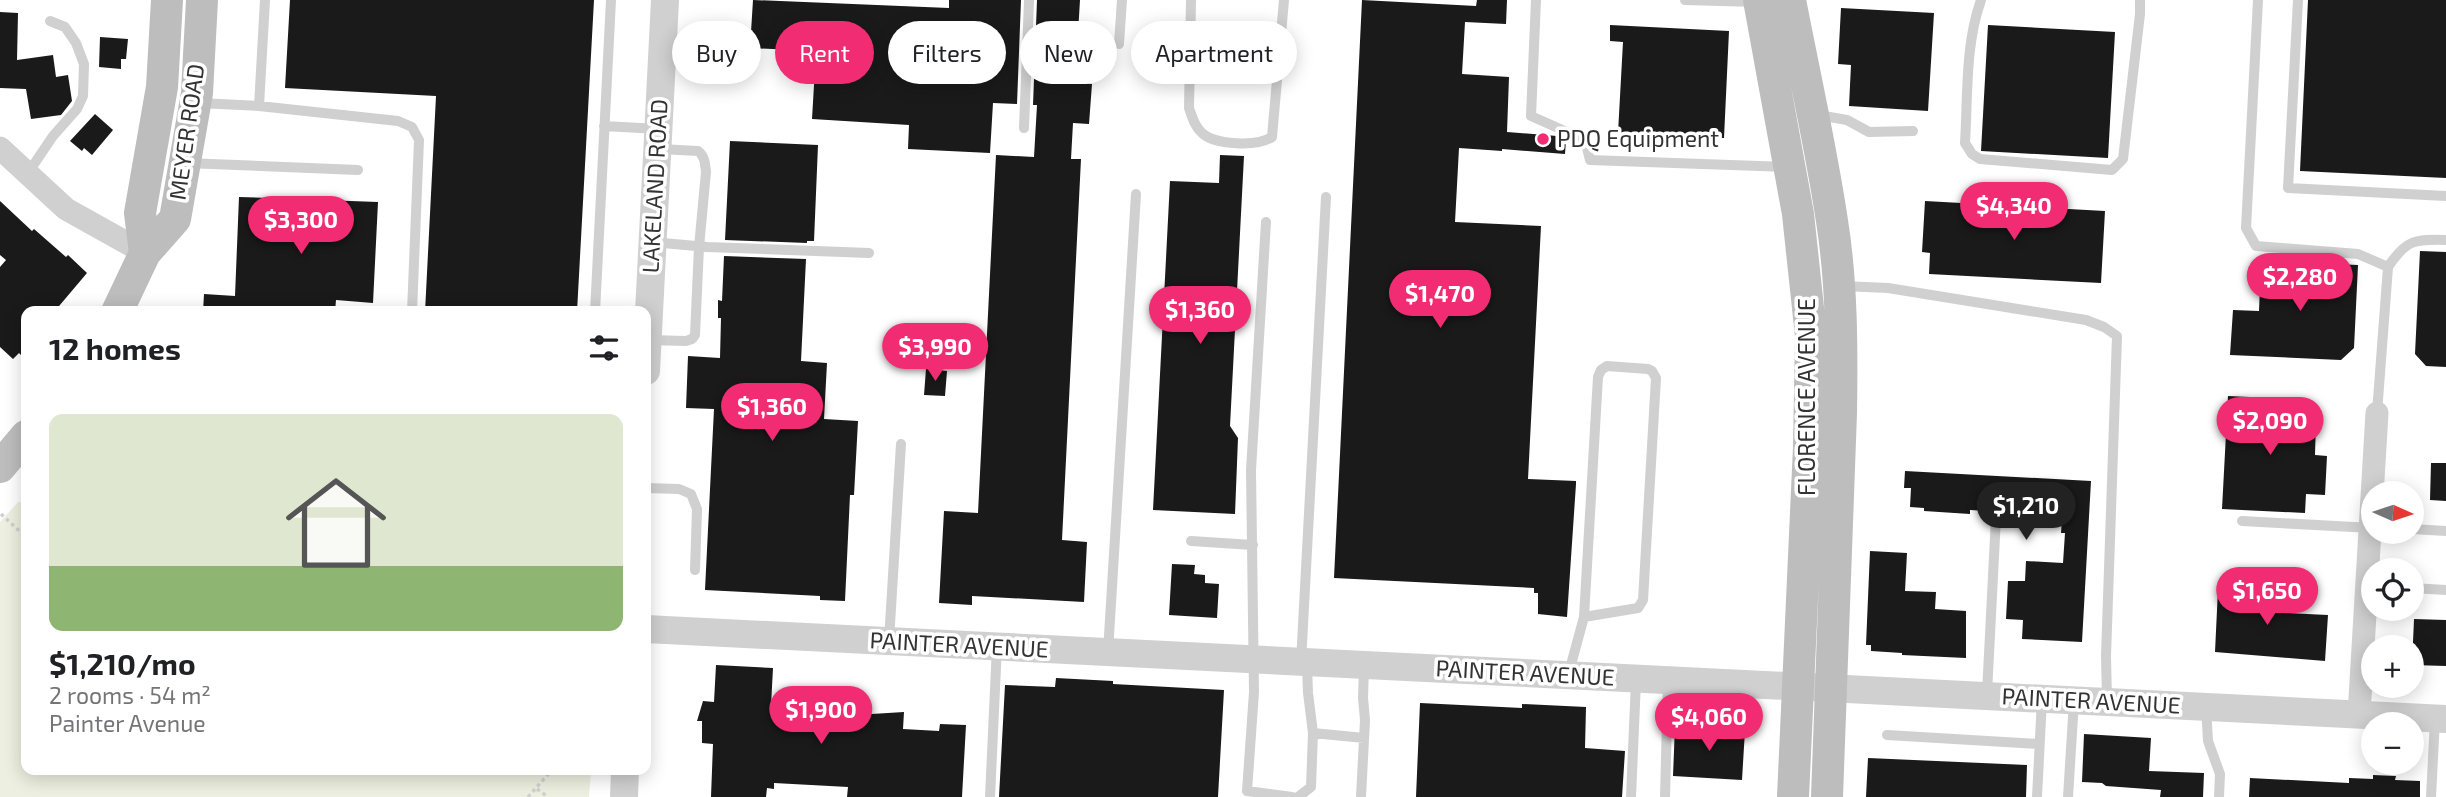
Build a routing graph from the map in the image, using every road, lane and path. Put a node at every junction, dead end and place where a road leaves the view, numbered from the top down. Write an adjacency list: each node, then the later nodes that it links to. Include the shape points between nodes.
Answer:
1 (167, 0): 38 (main road, MEYER ROAD, via 162,87 140,213)
2 (265, 0): 20 (lane)
3 (611, 0): 22 (lane)
4 (665, 0): 25 (street, LAKELAND ROAD)
5 (1029, 0): 23 (lane)
6 (1122, 0): 18 (lane)
7 (1191, 0): 8 (lane, via 1189,107 1194,122 1216,141 1263,143 1272,137)
8 (1284, 0)
9 (1536, 0): 28 (lane, via 1531,116 1585,140 1590,160)
10 (1685, 0): 16 (lane)
11 (1981, 0): 12 (lane, via 1970,47 1965,143 1972,154 1980,159 2112,170 2123,159)
12 (2140, 0)
13 (2258, 0): 40 (lane, via 2246,228 2256,246 2358,254)
14 (2298, 0): 32 (lane, via 2288,188)
15 (198, 1): 19 (main road, MEYER ROAD)
16 (1769, 1): 21 (main road, FLORENCE AVENUE); 28 (main road, FLORENCE AVENUE)
17 (50, 21): 30 (lane, via 65,27 76,43 84,64 83,96)
18 (1119, 44)
19 (195, 103): 20 (lane); 27 (main road, MEYER ROAD)
20 (259, 106): 43 (lane, via 398,121 412,127 419,140)
21 (1812, 114): 24 (lane, via 1846,120 1869,132); 41 (main road, FLORENCE AVENUE)
22 (604, 126): 25 (lane); 44 (lane)
23 (1024, 128)
24 (1913, 131)
25 (657, 139): 36 (street, LAKELAND ROAD); 37 (lane, via 702,153 706,172)
26 (0, 148): 30 (street)
27 (184, 163): 29 (lane); 38 (main road, MEYER ROAD, via 175,219)
28 (1790, 167): 77 (main road, FLORENCE AVENUE, via 1811,335)
29 (358, 170)
30 (27, 173): 38 (street, via 66,209)
31 (1136, 194): 70 (lane)
32 (2446, 196)
33 (1326, 197): 72 (lane)
34 (1266, 222): 61 (lane, via 1251,470)
35 (2446, 240): 40 (lane, via 2422,239 2401,248)
36 (652, 242): 37 (lane); 45 (street, LAKELAND ROAD)
37 (699, 247): 39 (lane); 46 (lane, via 695,335 686,341)
38 (145, 253): 42 (main road, MEYER ROAD)
39 (869, 253)
40 (2388, 267): 47 (lane)
41 (1839, 286): 78 (main road, FLORENCE AVENUE, via 1841,413); 82 (lane, via 1888,288 2086,320 2117,336)
42 (120, 306)
43 (412, 306)
44 (594, 306)
45 (649, 306)
46 (651, 340)
47 (2377, 413): 51 (street)
48 (21, 442): 50 (main road)
49 (901, 444): 68 (lane)
50 (0, 467)
51 (2374, 481)
52 (651, 488): 62 (lane, via 691,494 697,509)
53 (1997, 498): 79 (lane)
54 (1, 514): 59 (path)
55 (2242, 521): 56 (lane)
56 (2361, 527)
57 (2424, 530): 58 (lane)
58 (2446, 531)
59 (21, 532)
60 (1191, 541): 61 (lane)
61 (1253, 545): 71 (lane)
62 (695, 570)
63 (2424, 589): 64 (lane)
64 (2446, 590)
65 (1584, 617): 65 (lane, via 1598,377 1607,366 1648,369 1656,378 1643,600 1638,608); 74 (lane)
66 (2367, 621): 84 (street)
67 (651, 629): 68 (street, PAINTER AVENUE)
68 (889, 641): 69 (street, PAINTER AVENUE)
69 (997, 646): 70 (street, PAINTER AVENUE); 96 (lane)
70 (1108, 652): 71 (street, PAINTER AVENUE)
71 (1252, 659): 72 (street, PAINTER AVENUE); 97 (lane, via 1247,791)
72 (1304, 662): 73 (street, PAINTER AVENUE); 86 (lane)
73 (1364, 665): 74 (street, PAINTER AVENUE); 88 (lane)
74 (1568, 675): 75 (street, PAINTER AVENUE)
75 (1636, 679): 76 (street, PAINTER AVENUE); 100 (lane)
76 (1668, 680): 77 (street, PAINTER AVENUE); 101 (lane)
77 (1799, 687): 78 (street, PAINTER AVENUE); 102 (main road, FLORENCE AVENUE)
78 (1831, 688): 79 (street, PAINTER AVENUE); 103 (main road, FLORENCE AVENUE)
79 (1987, 696): 80 (street, PAINTER AVENUE)
80 (2042, 699): 81 (street, PAINTER AVENUE); 89 (lane)
81 (2074, 701): 82 (street, PAINTER AVENUE); 105 (lane)
82 (2107, 702): 83 (street, PAINTER AVENUE)
83 (2206, 707): 84 (street, PAINTER AVENUE); 106 (lane, via 2208,741 2220,774)
84 (2359, 715): 85 (street, PAINTER AVENUE)
85 (2441, 719): 107 (lane)
86 (1313, 733): 88 (lane); 98 (lane, via 1311,787)
87 (1887, 735): 89 (lane)
88 (1364, 738): 99 (lane)
89 (2039, 744): 104 (lane)
90 (548, 775): 92 (path)
91 (625, 775): 95 (street)
92 (537, 789): 93 (path); 94 (path)
93 (528, 797)
94 (548, 797)
95 (624, 797)
96 (990, 797)
97 (1292, 797)
98 (1298, 797)
99 (1361, 797)
100 (1631, 797)
101 (1665, 797)
102 (1793, 797)
103 (1827, 797)
104 (2037, 797)
105 (2068, 797)
106 (2219, 797)
107 (2431, 797)

